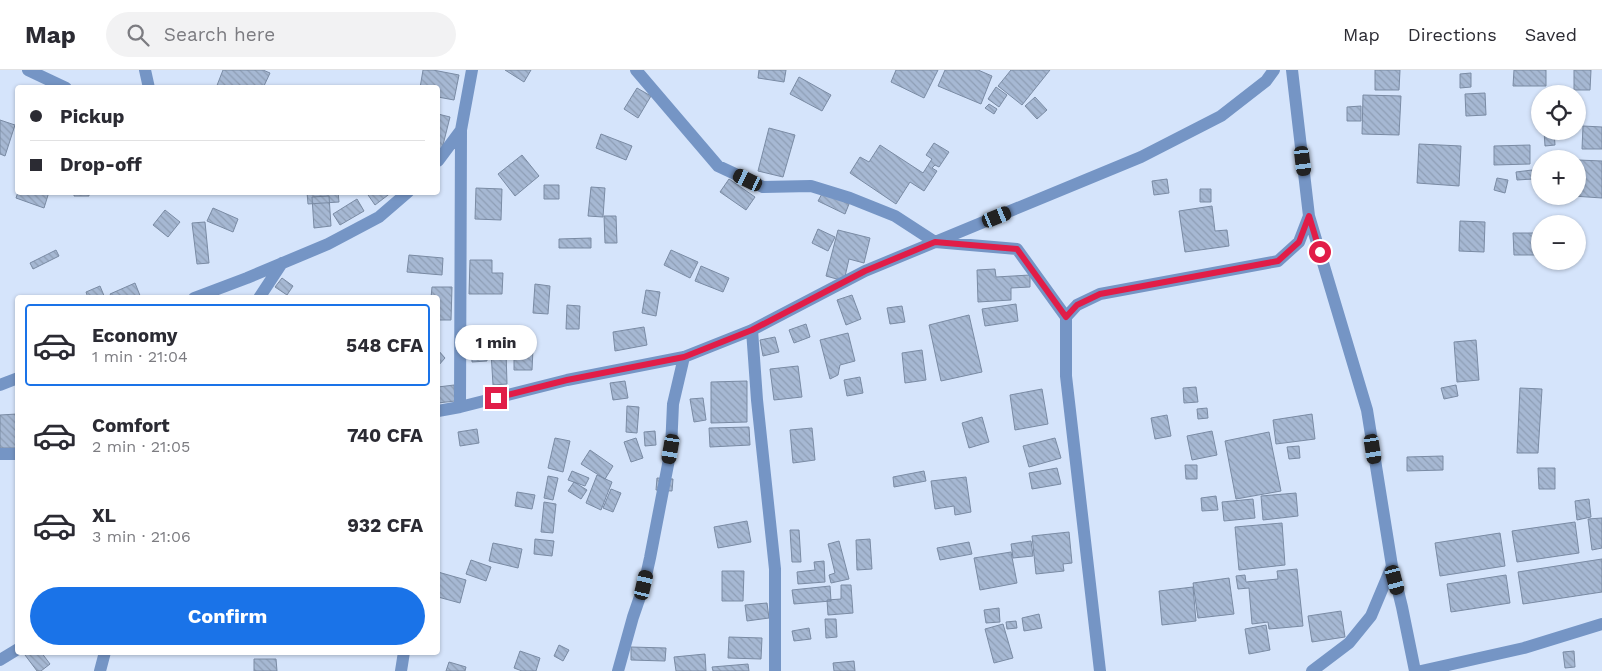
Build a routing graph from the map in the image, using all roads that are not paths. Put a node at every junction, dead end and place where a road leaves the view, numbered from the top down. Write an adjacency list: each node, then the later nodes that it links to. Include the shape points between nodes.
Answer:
1 (28, 70): 7 (street)
2 (145, 70): 8 (street)
3 (472, 70): 9 (street)
4 (636, 70): 13 (street, via 718,166 763,187 811,186 850,198 895,216)
5 (1274, 70): 13 (street, via 1266,81 1221,116 1168,144)
6 (1292, 70): 12 (street)
7 (60, 85)
8 (148, 85)
9 (461, 130): 10 (street); 22 (street)
10 (440, 158)
11 (405, 195): 14 (street, via 379,217 328,244)
12 (1309, 216): 17 (street, via 1299,242 1278,261 1100,294 1077,305); 26 (street, via 1367,410)
13 (935, 242): 17 (street, via 1017,249); 18 (street, via 865,271)
14 (282, 263): 15 (street); 16 (street)
15 (202, 295)
16 (261, 295)
17 (1066, 317): 36 (street, via 1066,376)
18 (752, 330): 19 (street); 35 (street, via 775,569)
19 (684, 357): 22 (street, via 567,380); 34 (street, via 673,404 671,449 650,558)
20 (15, 379): 21 (street)
21 (0, 385)
22 (460, 407): 23 (street)
23 (440, 411)
24 (0, 454): 25 (street)
25 (15, 454)
26 (1392, 566): 37 (street, via 1370,616 1348,643); 38 (street)
27 (1602, 624): 39 (street, via 1524,648)
28 (15, 651): 31 (street)
29 (104, 655): 32 (street)
30 (404, 655): 33 (street)
31 (0, 660)
32 (100, 671)
33 (401, 671)
34 (618, 671)
35 (775, 671)
36 (1100, 671)
37 (1312, 671)
38 (1415, 671)
39 (1421, 671)

